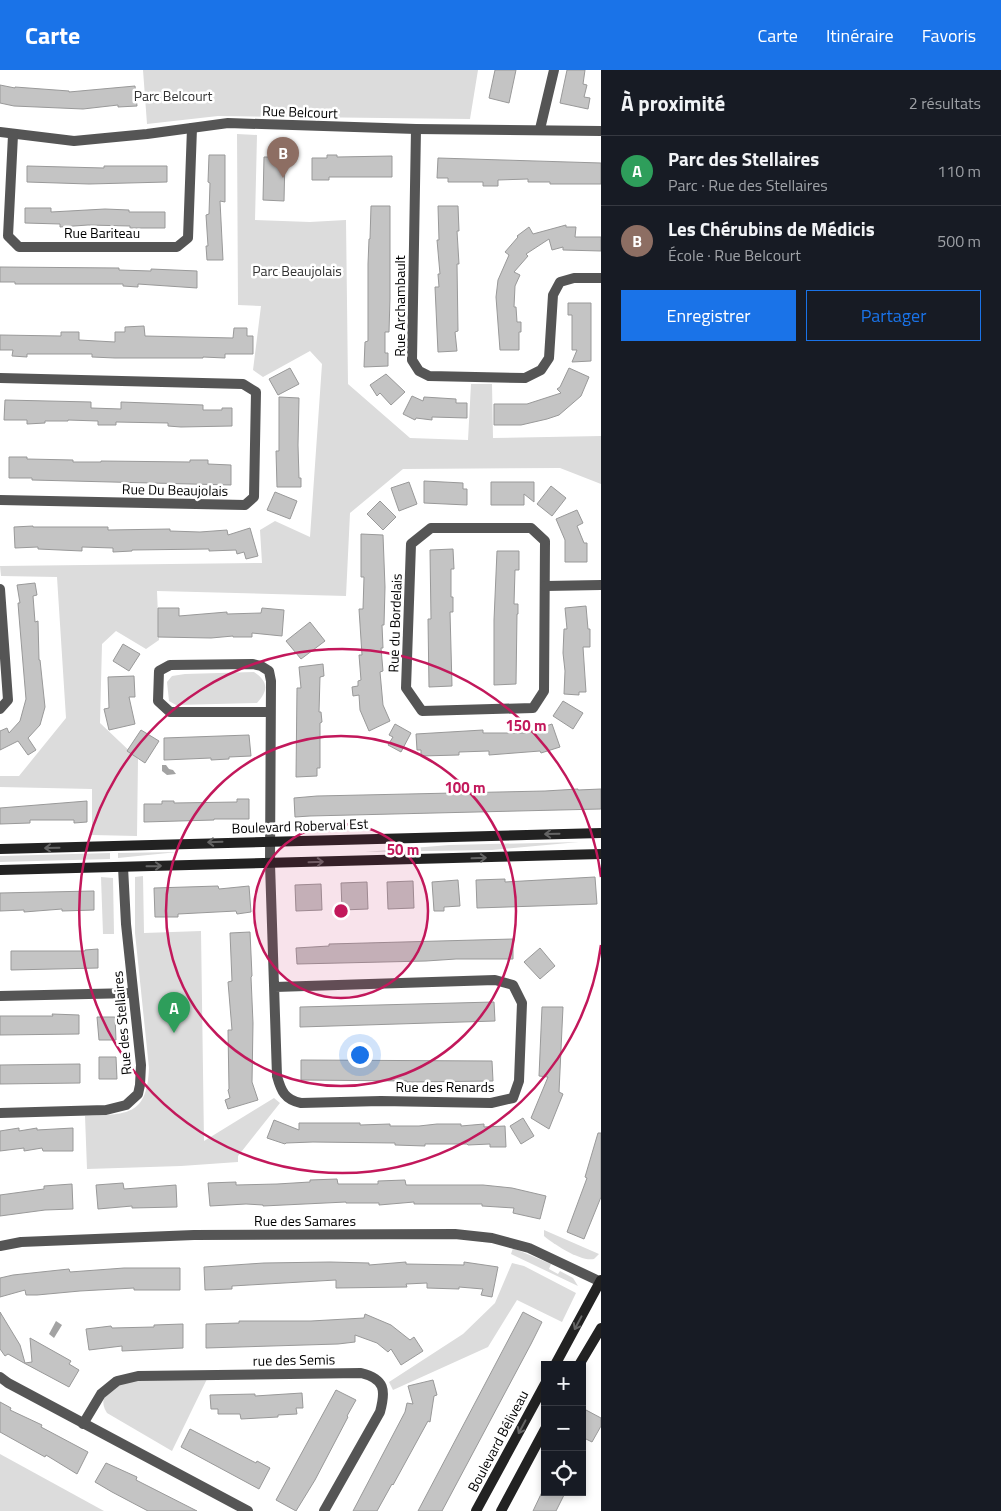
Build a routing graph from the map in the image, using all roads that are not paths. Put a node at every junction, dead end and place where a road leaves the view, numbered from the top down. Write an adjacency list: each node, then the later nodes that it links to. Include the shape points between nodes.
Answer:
1 (554, 70): 4 (street)
2 (192, 128): 3 (street, Rue Belcourt, via 228,123); 7 (street, Rue Belcourt, via 74,141); 7 (street, Rue Bariteau, via 188,238 177,247 19,247 8,236)
3 (416, 129): 4 (street, Rue Belcourt); 8 (street, Rue Archambault, via 412,360 419,371 429,376 526,378 542,370 549,358 552,295 560,282 574,278)
4 (540, 129): 5 (street, Rue Belcourt)
5 (601, 131)
6 (0, 132): 7 (street, Rue Belcourt)
7 (13, 135)
8 (601, 278)
9 (0, 378): 10 (street, Rue Du Beaujolais, via 243,384 256,392 254,497 245,505)
10 (0, 500)
11 (601, 585): 12 (street)
12 (545, 586): 12 (street, Rue du Bordelais, via 545,541 531,528 431,528 411,544 406,688 422,711 533,708 544,690)
13 (0, 589): 14 (street, via 8,700)
14 (0, 709)
15 (270, 712): 15 (street, Rue des Renards, via 170,712 158,701 159,671 170,664 262,666 269,671 272,681); 17 (street, Rue des Renards)
16 (601, 833): 17 (street, Boulevard Roberval Est, one-way to 17)
17 (270, 840): 18 (street, Boulevard Roberval Est, one-way to 18); 20 (street, Rue des Renards)
18 (0, 849)
19 (601, 854): 20 (street, one-way to 19)
20 (270, 864): 21 (street, one-way to 20); 23 (street, Rue des Renards)
21 (123, 867): 22 (street); 24 (street, Rue des Stellaires)
22 (0, 870)
23 (274, 987): 23 (street, Rue des Renards, via 277,1076 280,1088 291,1100 301,1103 491,1103 513,1098 518,1081 522,1003 513,985 495,980)
24 (133, 993): 25 (street); 26 (street, Rue des Stellaires, via 141,1076 138,1094 132,1101 126,1106 106,1110)
25 (0, 996)
26 (0, 1113)
27 (0, 1246): 28 (street, Rue des Samares, via 21,1242 194,1235 455,1234 492,1238 529,1248)
28 (601, 1281): 30 (street, one-way to 30)
29 (601, 1328): 31 (street)
30 (557, 1361)
31 (581, 1361)
32 (0, 1377): 34 (street)
33 (541, 1391): 38 (street, Boulevard Béliveau, one-way to 38)
34 (83, 1424): 36 (street); 37 (street, rue des Semis, via 101,1394 117,1381 138,1376 361,1373 374,1376 383,1388 380,1412)
35 (541, 1436): 39 (street)
36 (248, 1511)
37 (324, 1511)
38 (476, 1511)
39 (501, 1511)

